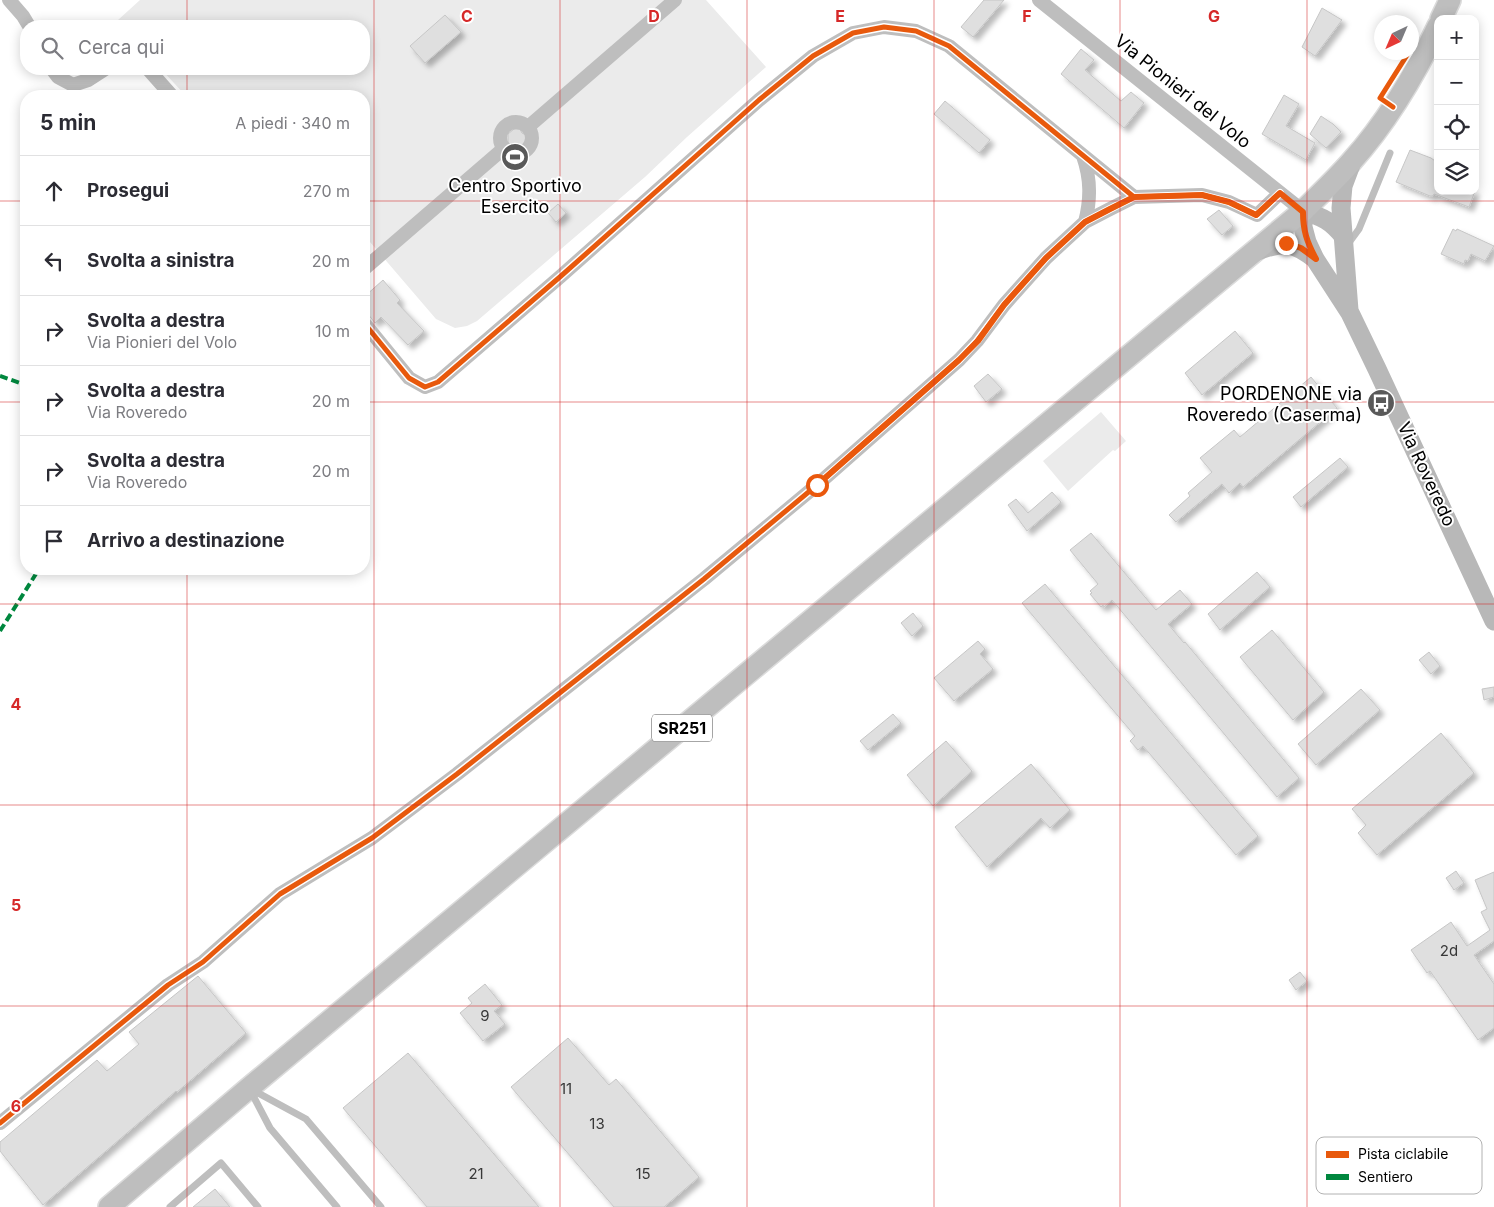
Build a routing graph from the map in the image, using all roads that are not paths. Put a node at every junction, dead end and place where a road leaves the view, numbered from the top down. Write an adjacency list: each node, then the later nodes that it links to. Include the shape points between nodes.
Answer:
1 (9, 0): 6 (street)
2 (675, 0): 12 (street)
3 (1039, 0): 17 (street, Via Pionieri del Volo)
4 (1450, 0): 5 (main road)
5 (1443, 15)
6 (25, 20)
7 (1434, 34): 16 (main road, SR251, via 1382,124)
8 (56, 75): 9 (street, via 73,85)
9 (96, 75)
10 (153, 75): 11 (street)
11 (167, 90)
12 (528, 127): 13 (street, via 518,122 507,124 499,138); 13 (street, via 532,142 526,150 512,154)
13 (503, 149): 24 (street)
14 (1390, 153): 21 (lane, via 1359,229)
15 (1083, 156): 18 (street); 20 (street, via 1090,189); 26 (street, via 950,46 916,31 884,27 853,33 813,56 759,100 438,382 425,387 408,378)
16 (1352, 161): 19 (main road, SR251); 21 (main road, Via Roveredo, via 1343,186)
17 (1280, 193): 18 (street, via 1256,215 1229,202 1202,195); 19 (street, Via Pionieri del Volo)
18 (1134, 197): 20 (street)
19 (1303, 212): 21 (main road, via 1326,218 1334,224); 22 (main road, SR251); 23 (main road, Via Roveredo, via 1307,242)
20 (1085, 222): 29 (street, via 1046,258 959,360 704,579 372,838 280,894 203,962 168,985)
21 (1344, 243): 25 (main road, Via Roveredo)
22 (1256, 251): 23 (main road, Via Roveredo, via 1286,243 1301,248); 28 (main road, SR251)
23 (1316, 259): 25 (main road, Via Roveredo)
24 (370, 264)
25 (1350, 314): 27 (main road, Via Roveredo)
26 (370, 330)
27 (1492, 616)
28 (249, 1088): 30 (main road, SR251); 33 (lane, via 270,1128); 34 (lane, via 306,1119)
29 (0, 1123)
30 (109, 1207)
31 (170, 1207): 32 (lane, via 221,1163)
32 (258, 1207)
33 (337, 1207)
34 (381, 1207)

